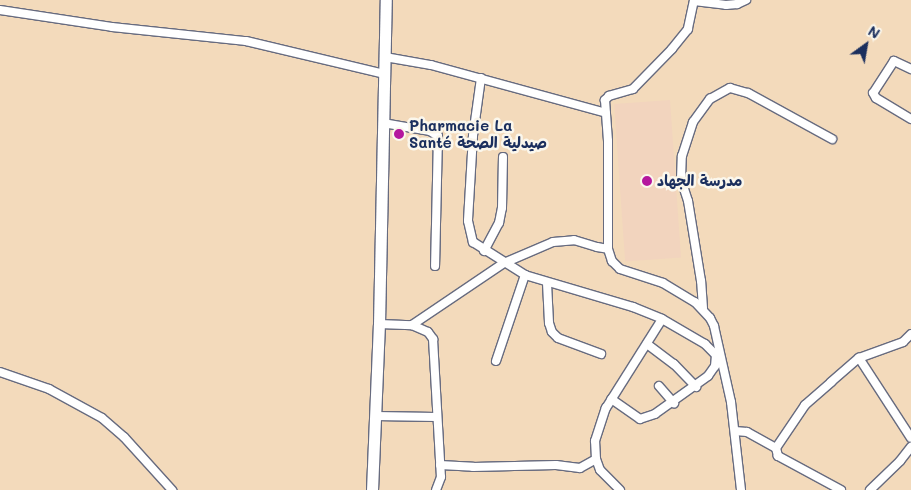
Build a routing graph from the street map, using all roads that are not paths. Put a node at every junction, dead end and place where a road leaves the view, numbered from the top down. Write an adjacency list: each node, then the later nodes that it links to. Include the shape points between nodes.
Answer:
1 (386, 0): 5 (street)
2 (746, 0): 3 (street, via 726,5)
3 (694, 1): 9 (street, via 688,29 672,50 634,89 607,97 604,102)
4 (0, 10): 7 (street, via 112,27 246,40)
5 (386, 57): 7 (street); 8 (street)
6 (911, 69): 10 (street, via 894,61 873,93)
7 (385, 74): 11 (street)
8 (480, 78): 9 (street); 15 (street, via 468,221 473,242)
9 (606, 114): 14 (street)
10 (911, 119)
11 (382, 123): 17 (street, via 430,131 438,136); 22 (street)
12 (832, 139): 20 (street, via 748,93 730,88 710,99 693,122 682,156 681,179 688,201 701,281)
13 (503, 157): 15 (street, via 499,223)
14 (608, 249): 16 (street, via 574,240 553,242); 20 (street, via 612,261 620,269 664,283)
15 (484, 251): 16 (street)
16 (504, 263): 18 (street); 23 (street)
17 (435, 266)
18 (525, 276): 19 (street); 28 (street)
19 (547, 283): 21 (street, via 633,307); 26 (street, via 552,332 558,338)
20 (702, 308): 36 (street, via 714,326)
21 (662, 319): 25 (street); 31 (street, via 705,344 716,355 713,370)
22 (379, 324): 23 (street); 34 (street)
23 (412, 325): 35 (street, via 428,332 433,339)
24 (911, 334): 27 (street, via 903,342)
25 (647, 344): 31 (street, via 674,364); 32 (street)
26 (601, 354)
27 (859, 358): 37 (street); 39 (street, via 805,405)
28 (496, 361)
29 (0, 372): 42 (street, via 66,396 102,418 124,437)
30 (659, 386): 33 (street)
31 (696, 387): 33 (street)
32 (611, 399): 33 (street, via 640,419); 40 (street, via 595,441)
33 (674, 403)
34 (375, 416): 35 (street); 43 (street)
35 (436, 417): 41 (street)
36 (736, 431): 39 (street, via 747,432); 46 (street)
37 (911, 438)
38 (911, 446): 48 (street)
39 (776, 448): 47 (street, via 778,456)
40 (596, 459): 41 (street, via 580,468); 45 (street, via 600,470)
41 (440, 465): 44 (street)
42 (172, 490)
43 (372, 490)
44 (436, 490)
45 (620, 490)
46 (741, 490)
47 (841, 490)
48 (870, 490)

